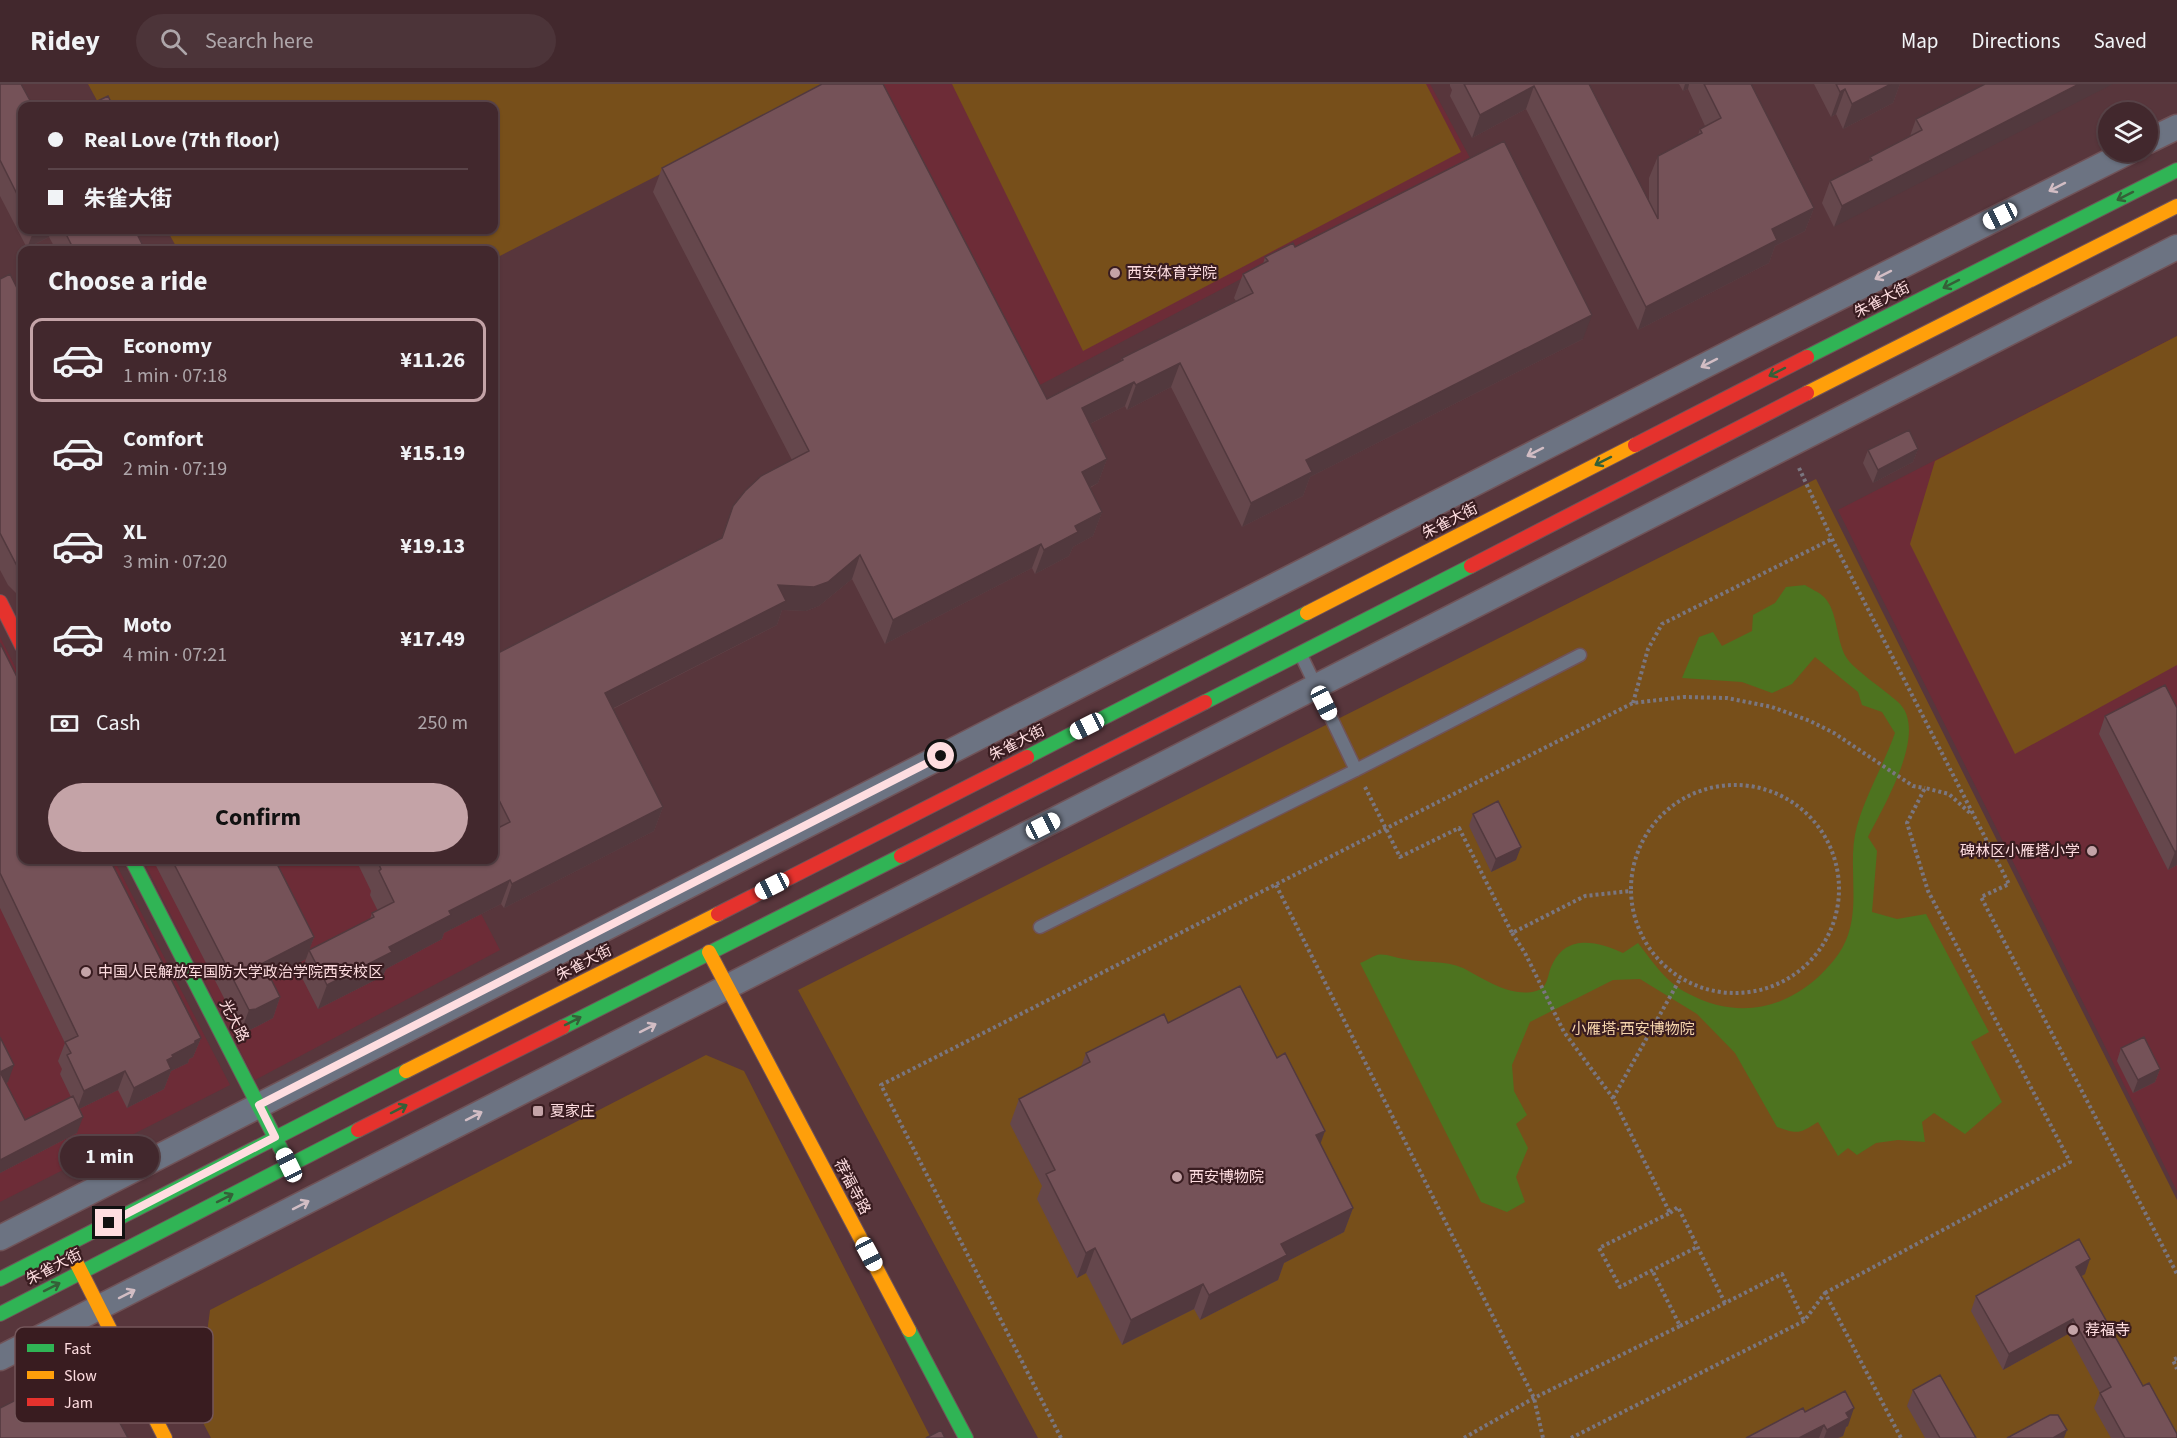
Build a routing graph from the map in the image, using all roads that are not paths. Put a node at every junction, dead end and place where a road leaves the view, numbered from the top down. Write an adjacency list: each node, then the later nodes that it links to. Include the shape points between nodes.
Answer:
1 (2177, 127): 2 (street)
2 (2158, 136)
3 (2108, 162): 17 (street, one-way to 17)
4 (2177, 170): 18 (main road, 朱雀大街, one-way to 18)
5 (2177, 206): 9 (main road, 朱雀大街)
6 (2177, 247): 11 (street)
7 (0, 602): 8 (main road)
8 (18, 638)
9 (1300, 654): 11 (lane); 15 (main road, 朱雀大街)
10 (1580, 655): 12 (lane)
11 (1316, 687): 12 (lane); 16 (street)
12 (1356, 770): 14 (lane)
13 (134, 864): 17 (main road, 光大路)
14 (1040, 927)
15 (709, 952): 16 (main road, 荐福寺路); 19 (main road, 朱雀大街, one-way to 15)
16 (728, 987): 24 (street, one-way to 16); 32 (main road, 荐福寺路)
17 (259, 1105): 18 (main road, 光大路); 20 (street)
18 (275, 1137): 19 (main road, 光大路); 21 (main road, 朱雀大街)
19 (289, 1165): 22 (main road, 朱雀大街, one-way to 19)
20 (0, 1238)
21 (67, 1244): 22 (main road); 23 (main road, 朱雀大街)
22 (81, 1272): 24 (main road); 25 (main road, 朱雀大街, one-way to 22)
23 (0, 1279)
24 (99, 1308): 26 (street); 27 (main road)
25 (0, 1314)
26 (61, 1327)
27 (109, 1327)
28 (15, 1350): 29 (street)
29 (0, 1358)
30 (157, 1423): 31 (main road)
31 (165, 1438)
32 (966, 1438)

